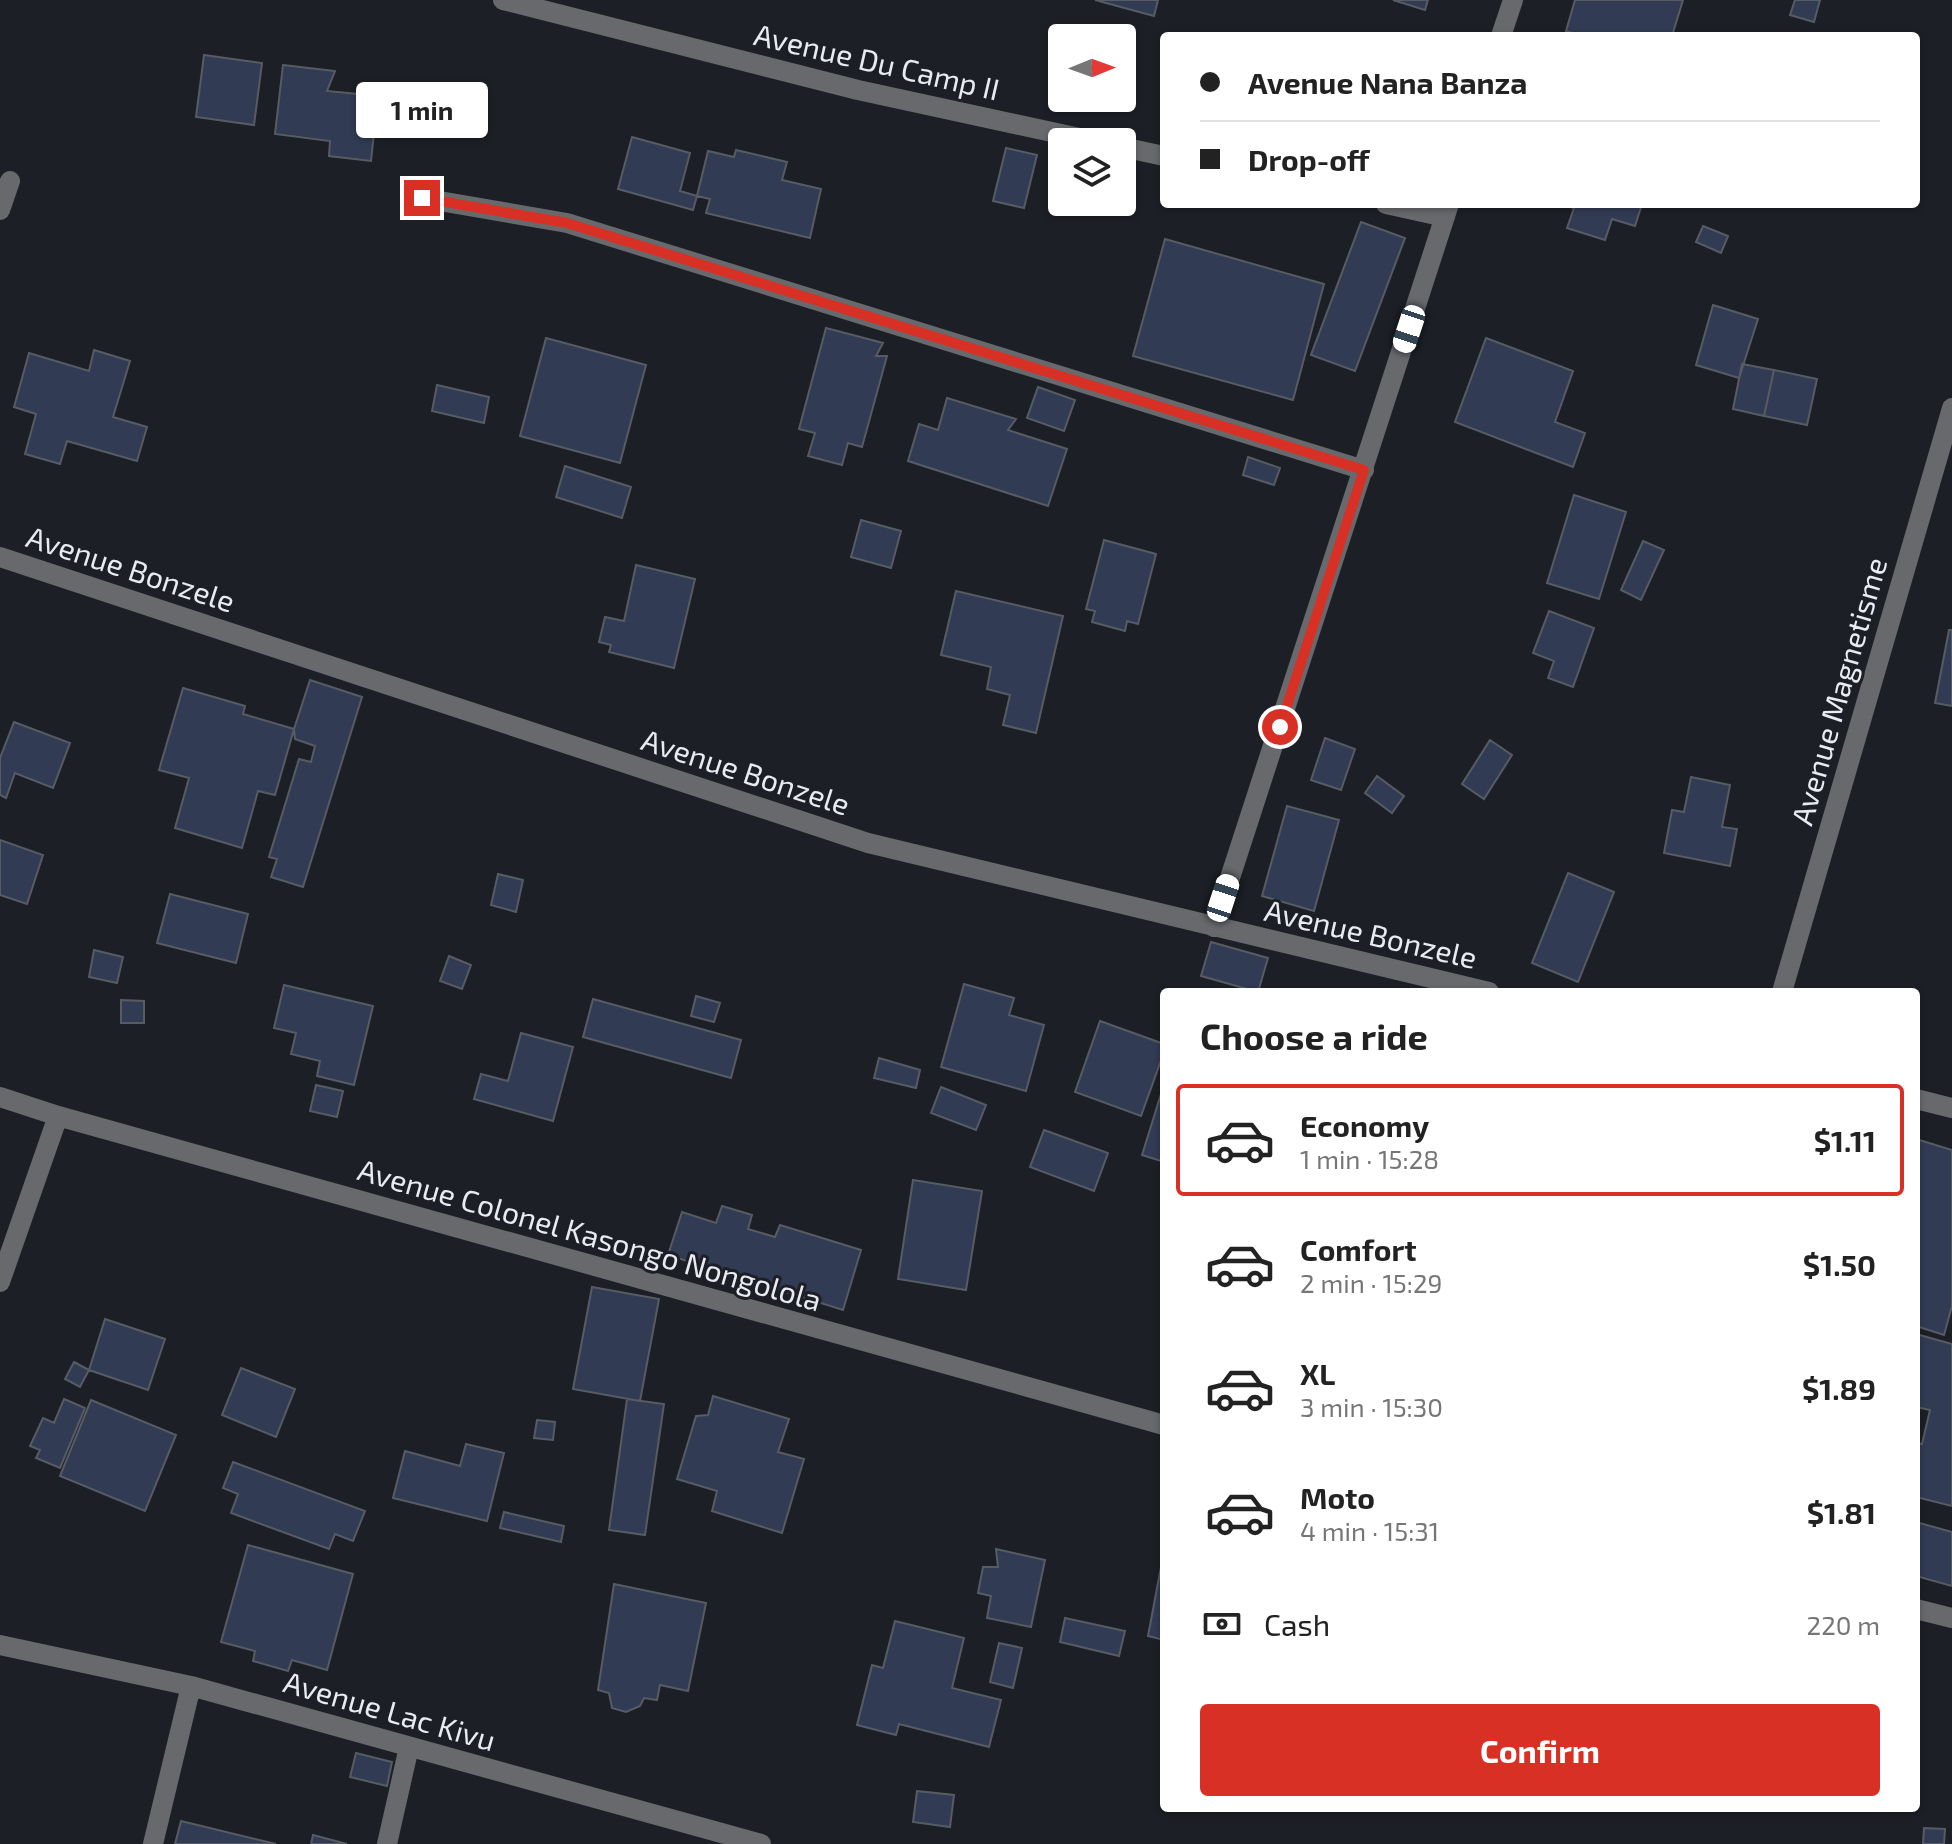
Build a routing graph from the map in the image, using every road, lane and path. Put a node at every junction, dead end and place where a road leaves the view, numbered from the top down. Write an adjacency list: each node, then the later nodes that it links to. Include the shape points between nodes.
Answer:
1 (503, 0): 4 (street, Avenue Du Camp II, via 858,90)
2 (1513, 0): 3 (street)
3 (1502, 32)
4 (1048, 131)
5 (1136, 150): 6 (street)
6 (1160, 155)
7 (10, 181): 10 (street)
8 (422, 198): 13 (street, via 567,223)
9 (1427, 208): 11 (street)
10 (0, 210)
11 (1447, 210): 13 (street)
12 (1952, 408): 17 (street, Avenue Magnetisme)
13 (1364, 470): 15 (street)
14 (0, 557): 15 (street, Avenue Bonzele, via 868,843)
15 (1214, 927): 16 (street, Avenue Bonzele)
16 (1472, 988)
17 (1783, 988)
18 (0, 1097): 21 (street, Avenue Colonel Kasongo Nongolola)
19 (1920, 1100): 20 (street)
20 (1952, 1108)
21 (58, 1116): 22 (street); 23 (street, Avenue Colonel Kasongo Nongolola)
22 (0, 1282)
23 (1160, 1424)
24 (1920, 1610): 25 (street)
25 (1952, 1618)
26 (0, 1645): 27 (street, Avenue Lac Kivu)
27 (191, 1686): 28 (street, Avenue Lac Kivu); 29 (street)
28 (409, 1747): 30 (street); 31 (street, Avenue Lac Kivu)
29 (153, 1844)
30 (387, 1844)
31 (761, 1844)

